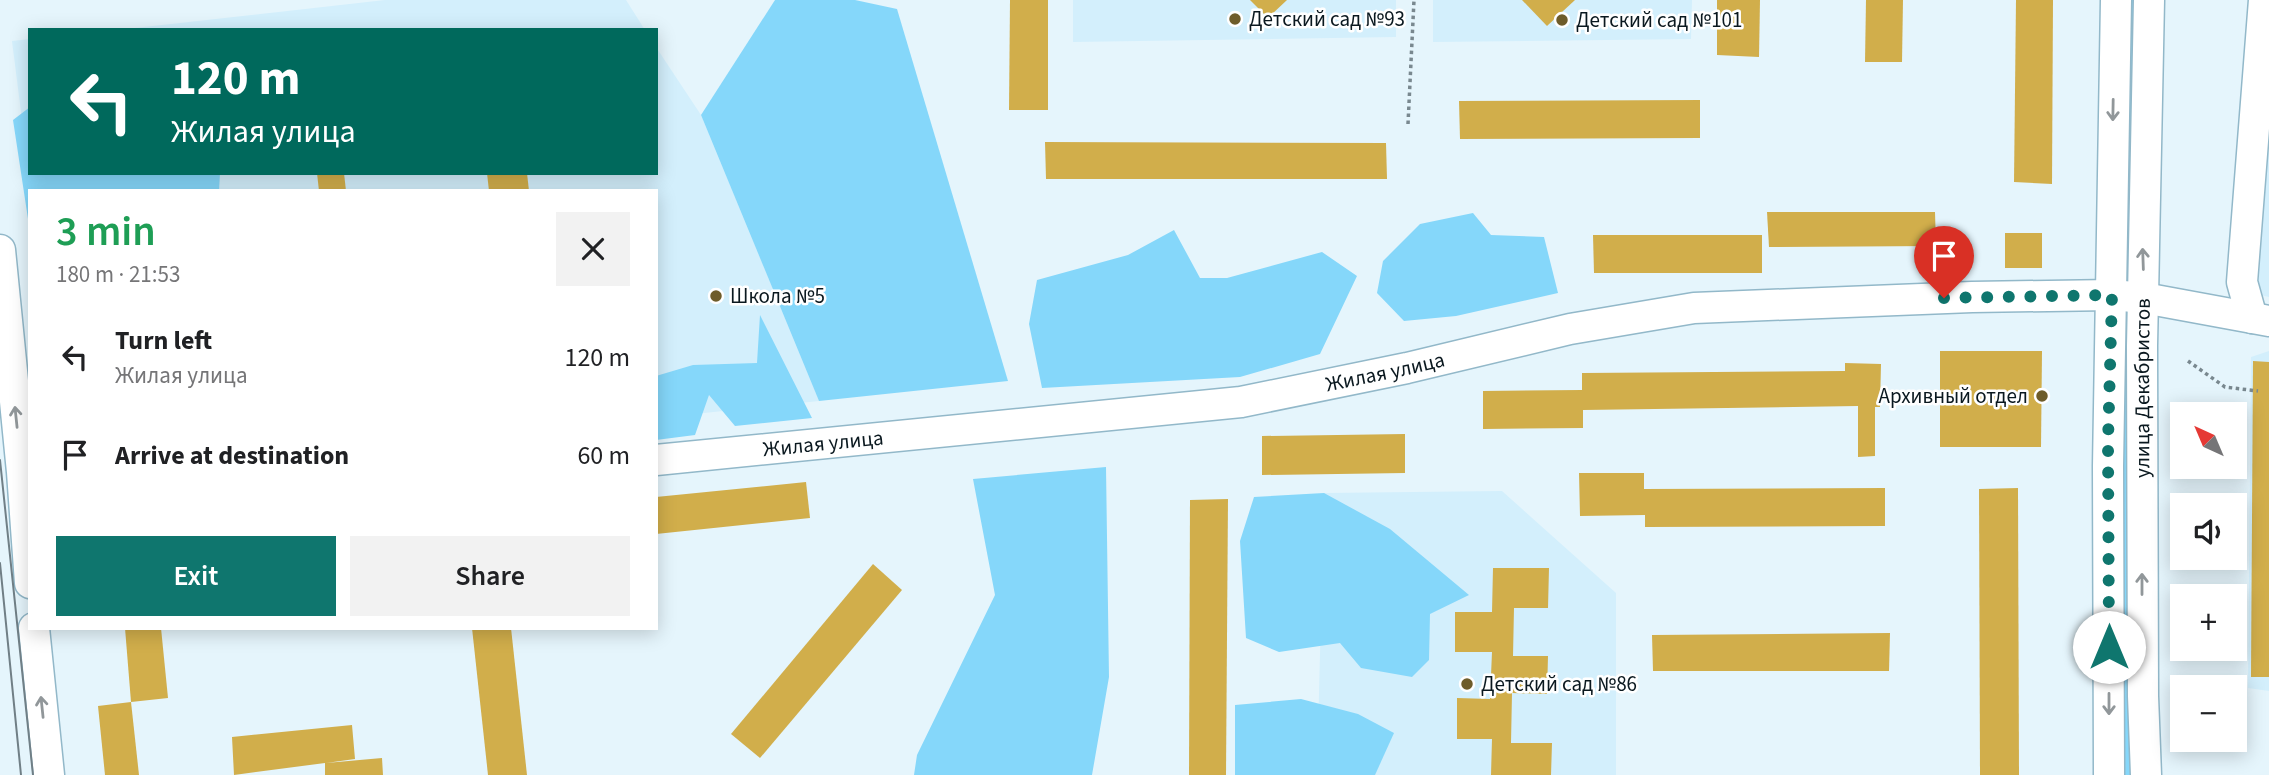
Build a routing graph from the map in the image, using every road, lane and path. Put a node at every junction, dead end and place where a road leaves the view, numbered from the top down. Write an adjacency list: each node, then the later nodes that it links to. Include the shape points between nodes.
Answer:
1 (1414, 0): 5 (path)
2 (2116, 0): 7 (street, улица Декабристов, one-way to 7)
3 (2149, 0): 8 (street, улица Декабристов, one-way to 3)
4 (2264, 0): 9 (street, via 2242,282)
5 (1408, 124)
6 (0, 250): 13 (street, one-way to 6)
7 (2112, 295): 8 (street, Жилая улица); 12 (street, Жилая улица, via 1694,308 1570,329 1241,402); 17 (street, улица Декабристов, one-way to 17)
8 (2144, 298): 9 (street, Жилая улица); 18 (street, улица Декабристов, one-way to 8, via 2141,475)
9 (2261, 319)
10 (2188, 361): 11 (path, via 2225,387)
11 (2258, 391)
12 (658, 460)
13 (18, 519): 14 (street)
14 (28, 572)
15 (34, 630): 16 (street, one-way to 15)
16 (49, 775)
17 (2109, 775)
18 (2146, 775)

